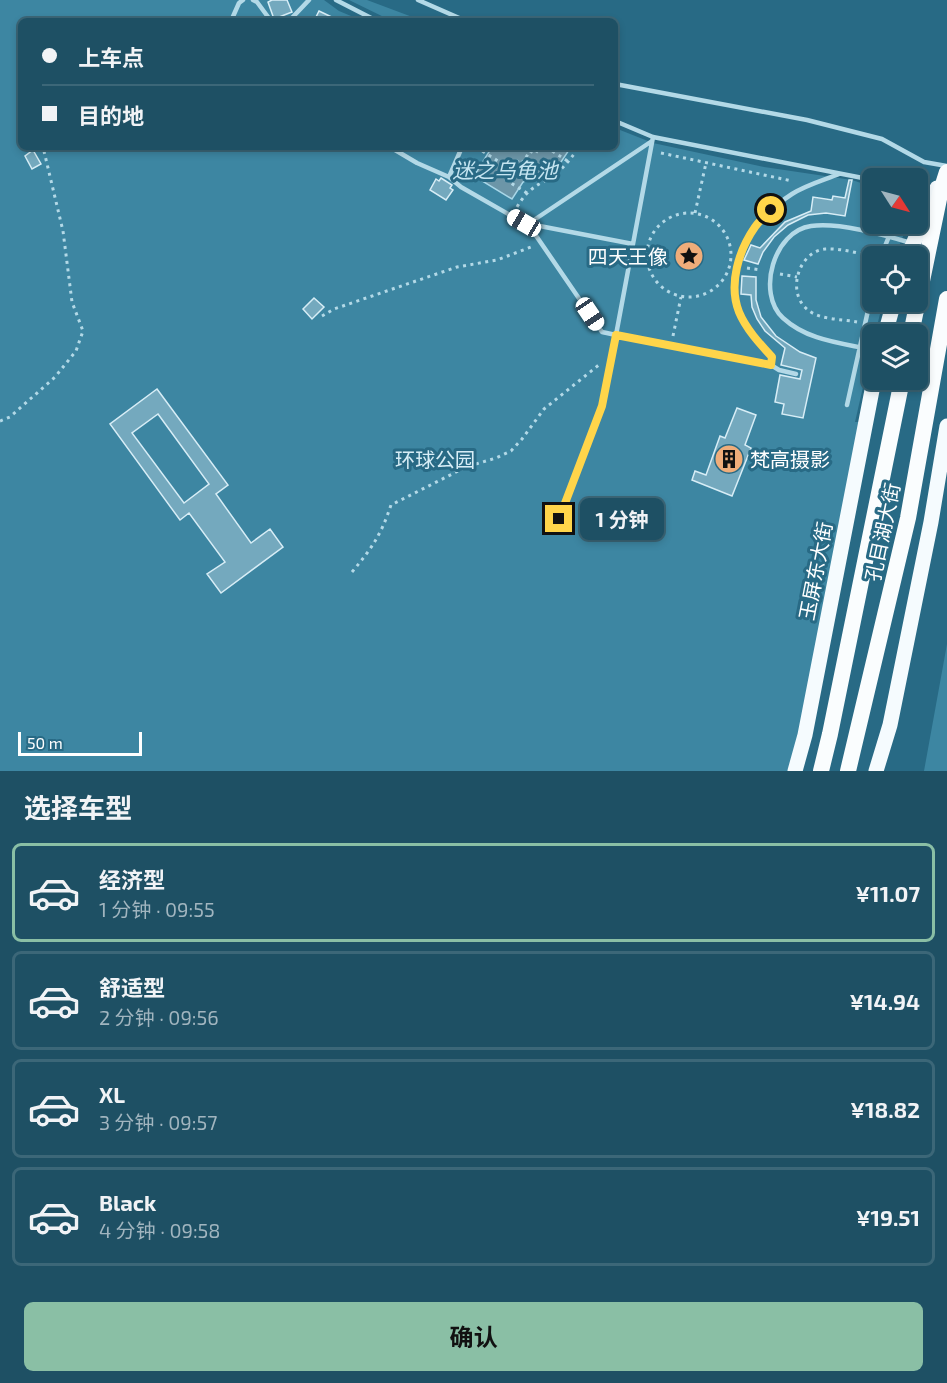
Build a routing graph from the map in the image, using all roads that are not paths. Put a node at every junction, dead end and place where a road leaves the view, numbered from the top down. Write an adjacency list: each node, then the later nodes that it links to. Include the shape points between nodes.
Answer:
1 (243, 0): 6 (lane)
2 (253, 0): 7 (lane)
3 (309, 0): 8 (lane)
4 (336, 0): 9 (lane)
5 (418, 0): 10 (lane)
6 (232, 18)
7 (269, 18)
8 (292, 18)
9 (371, 18)
10 (459, 18)
11 (618, 85): 16 (lane, via 807,120 882,139 924,162)
12 (618, 122): 13 (lane)
13 (653, 139): 17 (lane); 22 (lane); 24 (lane)
14 (395, 150): 18 (lane)
15 (461, 150): 18 (lane)
16 (947, 169): 21 (highway)
17 (839, 174): 19 (lane); 34 (lane, via 793,193 771,210 755,226 737,266 734,290 739,312 772,357)
18 (449, 177): 22 (lane)
19 (862, 178)
20 (928, 191): 21 (lane)
21 (937, 193): 27 (main road); 30 (highway)
22 (528, 224): 24 (lane); 31 (lane, via 602,332)
23 (889, 236): 25 (lane); 26 (lane); 32 (lane, via 826,225 809,226 795,232 774,261 772,305 783,318 822,340)
24 (633, 244): 31 (lane)
25 (885, 246)
26 (905, 246)
27 (913, 246)
28 (947, 299): 43 (highway, 孔目湖大街, via 908,519)
29 (867, 312): 32 (lane)
30 (913, 324)
31 (616, 335): 34 (lane); 40 (lane, via 602,406)
32 (859, 347): 33 (lane); 38 (lane)
33 (862, 348)
34 (771, 365): 35 (lane)
35 (796, 374)
36 (872, 390): 41 (main road, 玉屏东大街)
37 (900, 390): 42 (highway, 孔目湖大街)
38 (847, 405)
39 (947, 426): 44 (main road, via 892,714)
40 (559, 519)
41 (795, 771)
42 (821, 771)
43 (848, 771)
44 (876, 771)

